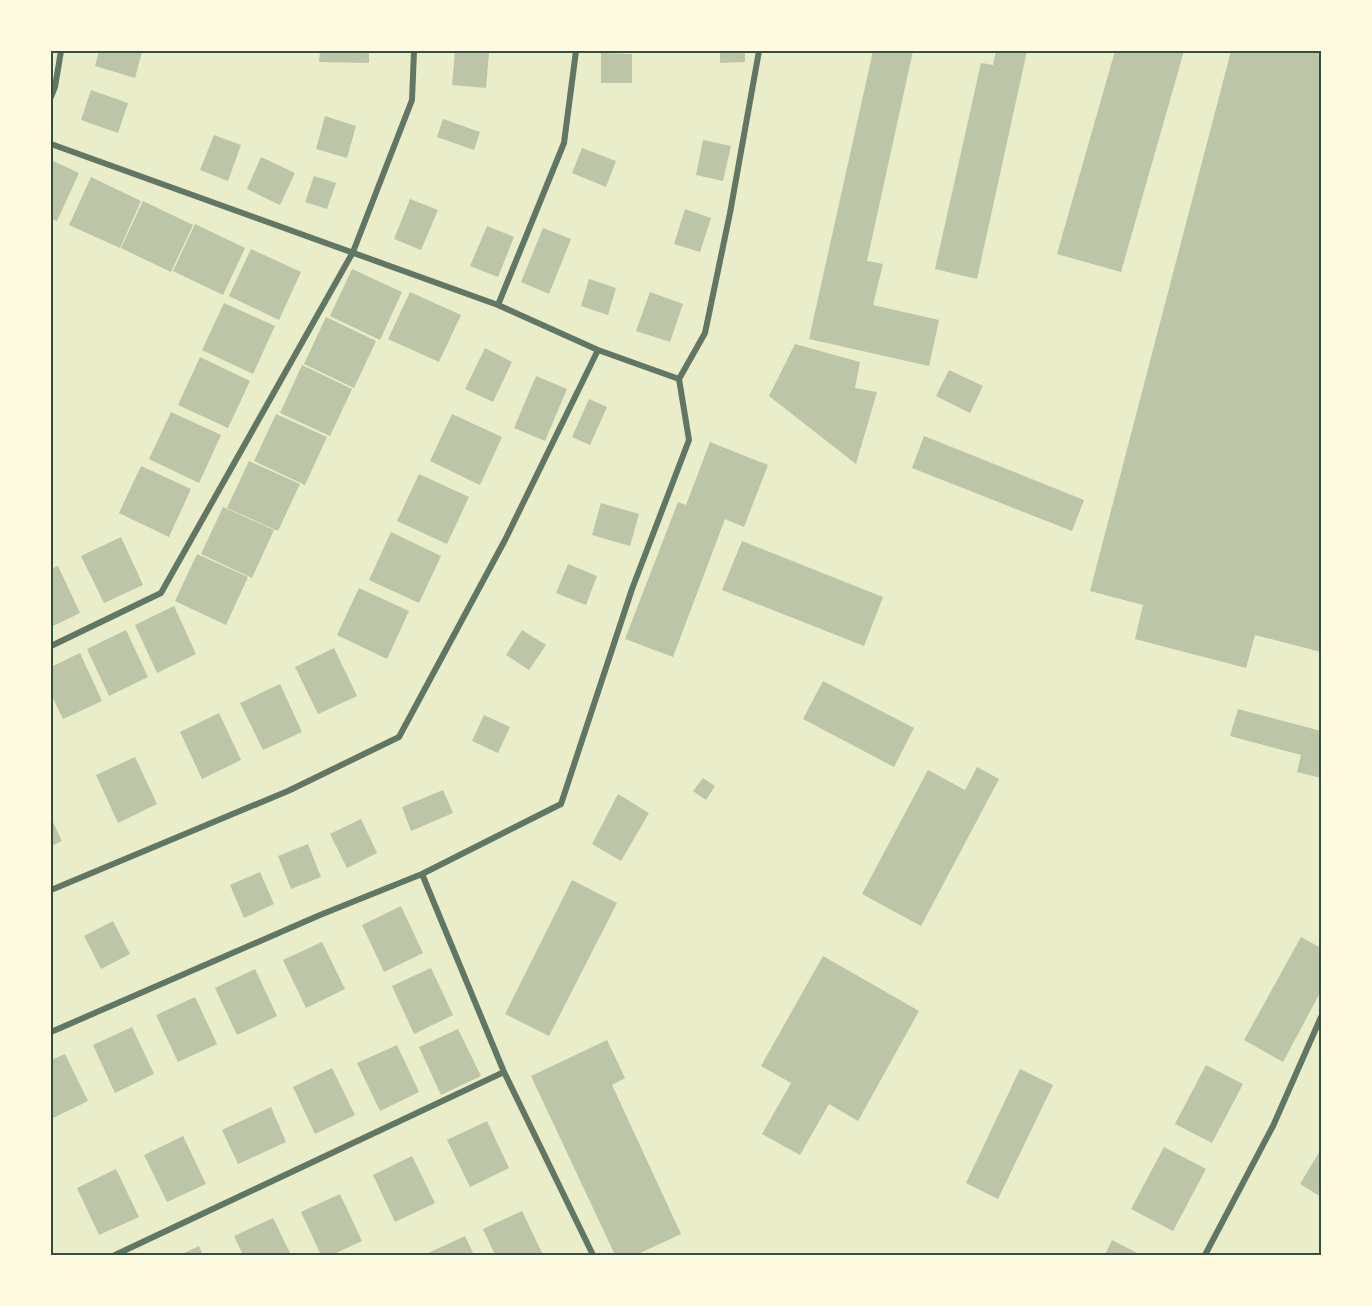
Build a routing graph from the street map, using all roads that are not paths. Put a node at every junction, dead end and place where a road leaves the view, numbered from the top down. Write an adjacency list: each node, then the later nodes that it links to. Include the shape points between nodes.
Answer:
1 (61, 51): 5 (street)
2 (414, 51): 7 (street, via 412,100)
3 (576, 51): 8 (street, via 564,143)
4 (759, 51): 10 (street, via 705,333)
5 (51, 97)
6 (51, 144): 7 (street)
7 (353, 252): 8 (street); 11 (street, via 161,593)
8 (498, 305): 9 (street)
9 (598, 350): 10 (street); 13 (street, via 506,540 399,737 288,791)
10 (679, 379): 12 (street, via 689,440 632,589 561,804)
11 (51, 646)
12 (422, 874): 15 (street); 16 (street)
13 (51, 890)
14 (1321, 1017): 19 (street, via 1273,1126)
15 (51, 1032)
16 (504, 1072): 17 (street); 18 (street)
17 (115, 1255)
18 (593, 1255)
19 (1205, 1255)

